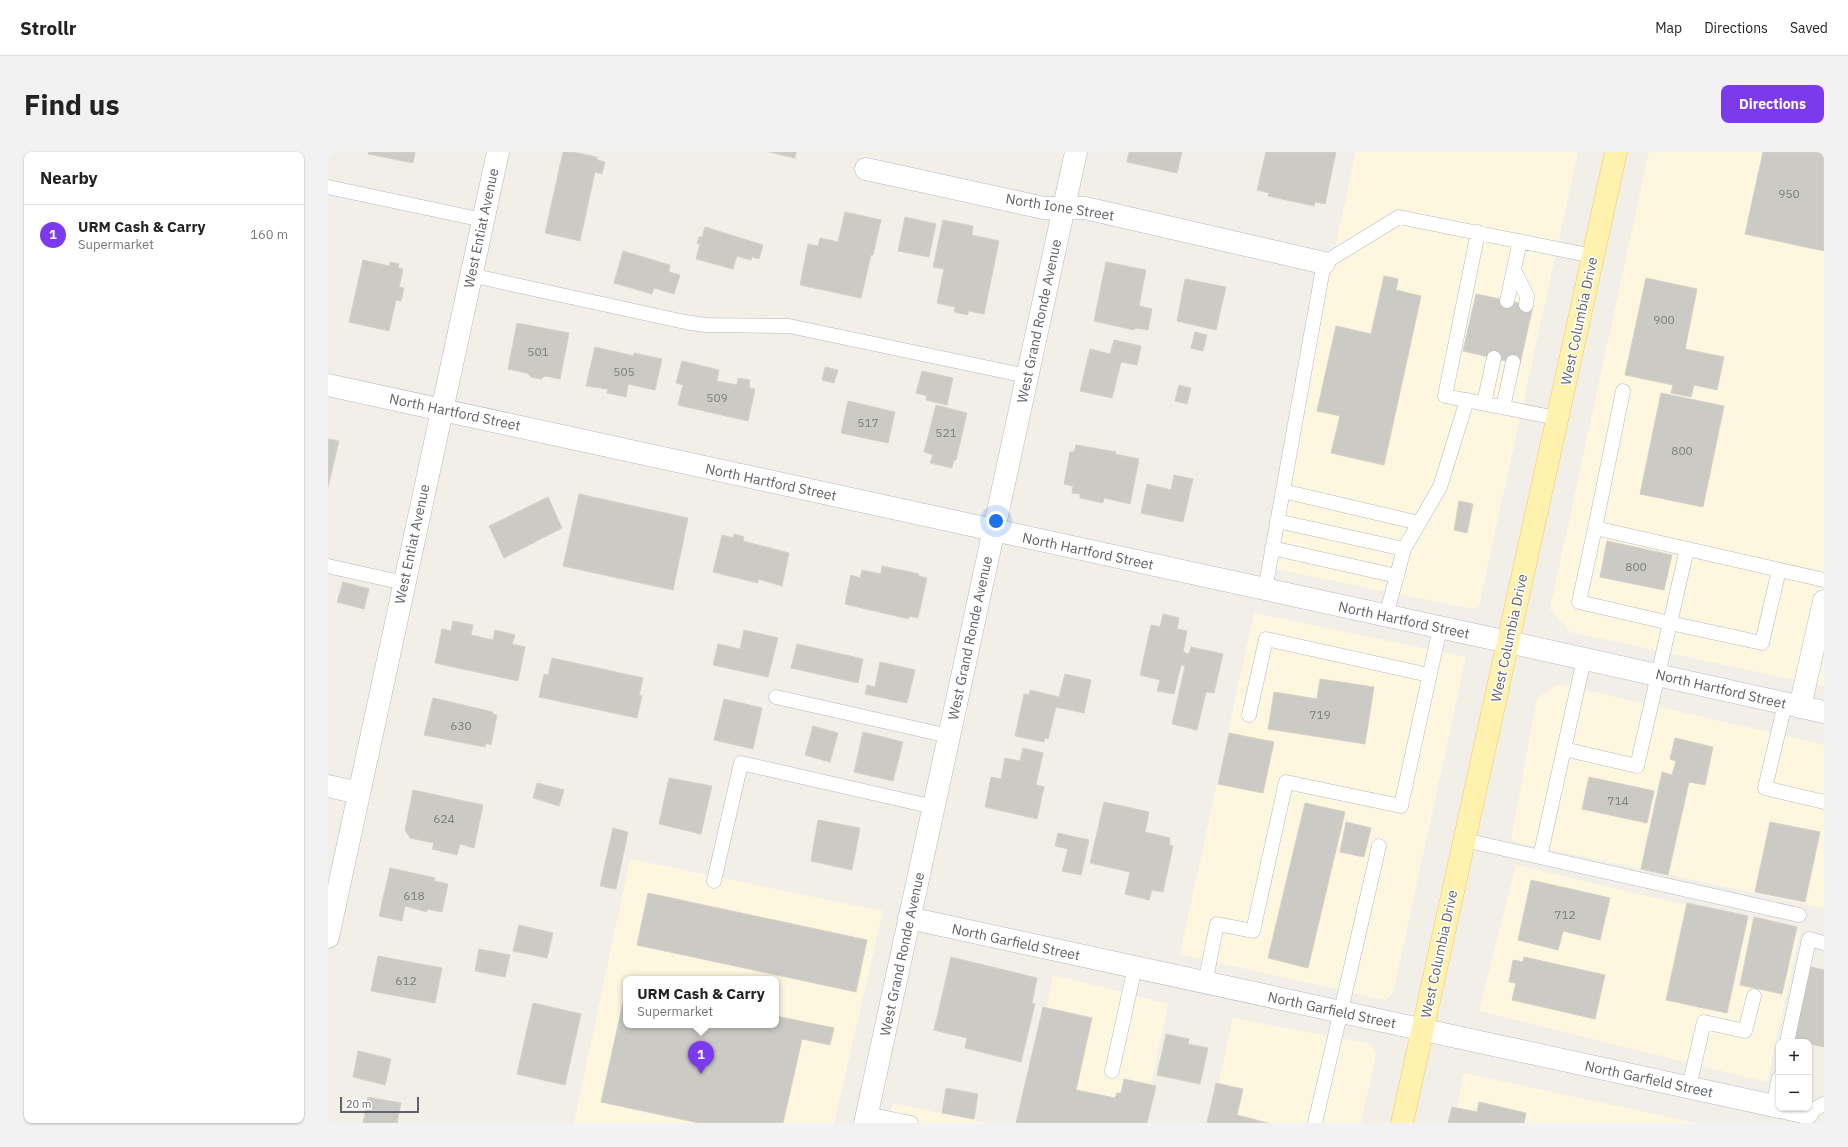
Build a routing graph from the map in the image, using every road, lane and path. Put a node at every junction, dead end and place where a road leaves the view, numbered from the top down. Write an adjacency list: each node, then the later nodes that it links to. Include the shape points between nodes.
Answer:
1 (498, 152): 7 (street, West Entiat Avenue)
2 (1076, 152): 6 (street, West Grand Ronde Avenue)
3 (1616, 152): 10 (main road, West Columbia Drive)
4 (866, 169): 6 (street, North Ione Street, via 1044,208)
5 (328, 187): 7 (lane)
6 (1064, 208): 11 (street, North Ione Street, via 1084,208); 18 (street, West Grand Ronde Avenue)
7 (483, 220): 13 (street, West Entiat Avenue)
8 (1478, 232): 9 (lane); 11 (lane, via 1400,217); 21 (lane, via 1445,396)
9 (1520, 241): 10 (lane); 12 (lane)
10 (1593, 256): 25 (main road, West Columbia Drive)
11 (1324, 263): 26 (lane)
12 (1514, 270): 14 (lane); 15 (lane, via 1527,296)
13 (470, 275): 18 (lane, via 685,322 705,325 789,326); 24 (street, West Entiat Avenue)
14 (1507, 301)
15 (1526, 305)
16 (1494, 358): 22 (lane)
17 (1513, 362): 23 (lane)
18 (1027, 376): 30 (street, West Grand Ronde Avenue)
19 (328, 385): 24 (street, North Hartford Street)
20 (1623, 391): 29 (lane)
21 (1467, 400): 22 (lane); 28 (lane, via 1440,487)
22 (1484, 403): 23 (lane)
23 (1503, 407): 25 (lane)
24 (441, 409): 30 (street, North Hartford Street); 38 (street, West Entiat Avenue)
25 (1557, 418): 44 (main road, West Columbia Drive)
26 (1283, 490): 27 (lane); 28 (lane)
27 (1277, 521): 31 (lane); 32 (lane)
28 (1419, 523): 32 (lane)
29 (1595, 528): 33 (lane); 42 (lane, via 1579,602)
30 (994, 531): 39 (street, North Hartford Street); 52 (street, West Grand Ronde Avenue)
31 (1272, 548): 36 (lane); 39 (lane)
32 (1404, 549): 36 (lane)
33 (1687, 549): 35 (lane); 42 (lane)
34 (328, 566): 38 (lane)
35 (1779, 570): 37 (lane); 42 (lane, via 1762,643)
36 (1397, 576): 41 (lane)
37 (1824, 580)
38 (404, 583): 55 (street, West Entiat Avenue)
39 (1265, 590): 41 (street, North Hartford Street)
40 (1824, 601): 49 (street)
41 (1386, 616): 43 (street, North Hartford Street)
42 (1670, 623): 47 (lane)
43 (1440, 628): 44 (street, North Hartford Street); 46 (lane)
44 (1508, 642): 45 (street, North Hartford Street); 58 (main road, West Columbia Drive)
45 (1584, 659): 47 (street, North Hartford Street); 53 (lane)
46 (1429, 675): 51 (lane, via 1266,639); 67 (lane, via 1401,806 1286,782 1253,931 1217,924)
47 (1657, 675): 49 (street, North Hartford Street); 53 (lane, via 1637,766)
48 (776, 697): 52 (lane)
49 (1792, 705): 50 (street, North Hartford Street); 56 (lane, via 1765,788)
50 (1824, 712)
51 (1250, 715)
52 (949, 736): 57 (street, West Grand Ronde Avenue)
53 (1564, 749): 60 (lane)
54 (328, 786): 55 (street)
55 (359, 794): 64 (street, West Entiat Avenue)
56 (1824, 801)
57 (934, 807): 61 (lane, via 741,763); 63 (street, West Grand Ronde Avenue)
58 (1464, 840): 60 (lane); 70 (main road, West Columbia Drive)
59 (1379, 846): 69 (lane)
60 (1540, 857): 62 (lane)
61 (714, 881)
62 (1799, 915)
63 (909, 918): 66 (street, North Garfield Street); 75 (street, West Grand Ronde Avenue)
64 (328, 937)
65 (1824, 943): 71 (lane, via 1809,939)
66 (1135, 967): 67 (street, North Garfield Street); 72 (lane)
67 (1205, 982): 69 (street, North Garfield Street)
68 (1754, 996): 73 (lane, via 1745,1031 1704,1022)
69 (1340, 1012): 70 (street, North Garfield Street); 77 (lane)
70 (1422, 1030): 73 (street, North Garfield Street); 78 (main road, West Columbia Drive)
71 (1788, 1039)
72 (1112, 1071)
73 (1689, 1087): 74 (street, North Garfield Street)
74 (1776, 1106)
75 (866, 1118): 76 (lane)
76 (911, 1123)
77 (1315, 1123)
78 (1402, 1123)

